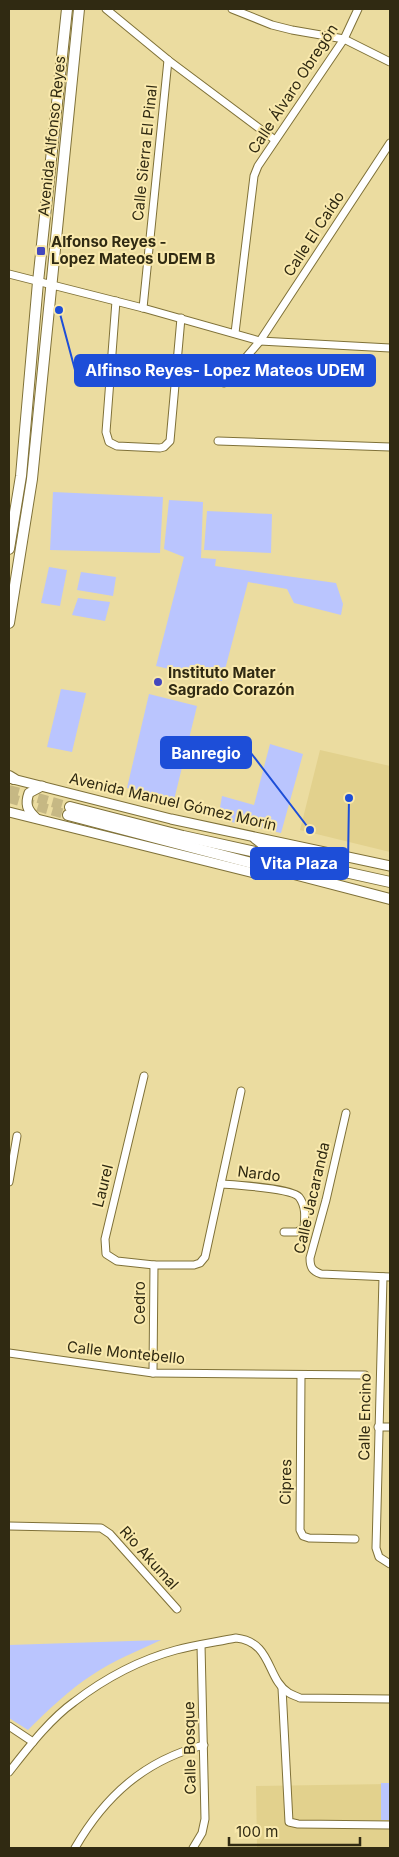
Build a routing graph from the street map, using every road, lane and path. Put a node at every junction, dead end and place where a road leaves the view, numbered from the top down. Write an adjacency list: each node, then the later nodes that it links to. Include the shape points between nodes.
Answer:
1 (67, 9): 12 (main road, Avenida Alfonso Reyes)
2 (80, 9): 13 (main road, Avenida Alfonso Reyes)
3 (106, 9): 7 (street)
4 (232, 9): 6 (street, via 272,25)
5 (358, 9): 6 (street, Calle Álvaro Obregón)
6 (344, 39): 8 (street); 9 (street, Calle Álvaro Obregón)
7 (168, 60): 9 (street); 15 (street, Calle Sierra El Pinal)
8 (390, 62)
9 (275, 140): 17 (street, Calle Álvaro Obregón, via 254,176)
10 (390, 143): 18 (street, Calle El Caído)
11 (9, 274): 12 (street)
12 (38, 282): 13 (street); 23 (main road, Avenida Alfonso Reyes, via 21,476)
13 (53, 286): 14 (street); 24 (main road, Avenida Alfonso Reyes, via 32,479)
14 (116, 301): 15 (street); 16 (street, via 106,432 109,442 117,446 160,448 170,441)
15 (143, 308): 16 (street)
16 (181, 318): 17 (street)
17 (235, 333): 18 (street)
18 (260, 341): 19 (street); 20 (street, Calle El Caído)
19 (390, 348)
20 (224, 383)
21 (218, 441): 22 (street)
22 (390, 446)
23 (9, 549)
24 (9, 623)
25 (11, 778): 26 (street, Avenida Manuel Gómez Morín)
26 (42, 786): 28 (street, via 29,793 26,802); 29 (street, Avenida Manuel Gómez Morín)
27 (9, 812): 28 (street, Avenida Manuel Gómez Morín)
28 (38, 819): 32 (street, Avenida Manuel Gómez Morín, via 254,873)
29 (255, 838): 30 (main road, via 264,845); 31 (street, Avenida Manuel Gómez Morín)
30 (314, 865): 32 (main road, Avenida Manuel Gómez Morín, via 69,811); 33 (main road, Avenida Manuel Gómez Morín)
31 (390, 866)
32 (292, 874): 34 (main road, Avenida Manuel Gómez Morín)
33 (390, 882)
34 (390, 899)
35 (144, 1076): 42 (street, Laurel, via 104,1250 117,1260)
36 (241, 1091): 40 (street, Nardo)
37 (346, 1113): 43 (street, Calle Jacaranda, via 310,1264 321,1274)
38 (17, 1136): 39 (street)
39 (9, 1182)
40 (221, 1184): 41 (street, Nardo, via 298,1195 303,1203 304,1228 297,1232); 42 (street, Nardo, via 205,1257 200,1263)
41 (284, 1232)
42 (154, 1264): 45 (street, Cedro)
43 (387, 1277): 48 (street, Calle Encino)
44 (9, 1353): 45 (street, Calle Montebello)
45 (154, 1372): 47 (street, Calle Montebello)
46 (365, 1374): 47 (street, Calle Montebello)
47 (301, 1375): 51 (street, Cipres, via 300,1530 309,1538)
48 (378, 1427): 49 (street); 52 (street, Calle Encino, via 376,1548 378,1557)
49 (390, 1427)
50 (9, 1526): 53 (street, Rio Akumal, via 100,1528 110,1534)
51 (355, 1539)
52 (390, 1564)
53 (177, 1609)
54 (201, 1645): 55 (street, via 236,1638 253,1643 262,1652); 58 (street, via 150,1659 109,1678 72,1703); 59 (street, Calle Bosque)
55 (282, 1688): 56 (street, via 300,1698); 61 (street, via 289,1822)
56 (390, 1700)
57 (9, 1726): 58 (street)
58 (33, 1742): 60 (street)
59 (204, 1745): 62 (street, via 184,1750 143,1771 119,1790 95,1816); 63 (street, Calle Bosque, via 205,1819 202,1833)
60 (9, 1772)
61 (390, 1825)
62 (75, 1848)
63 (193, 1848)

